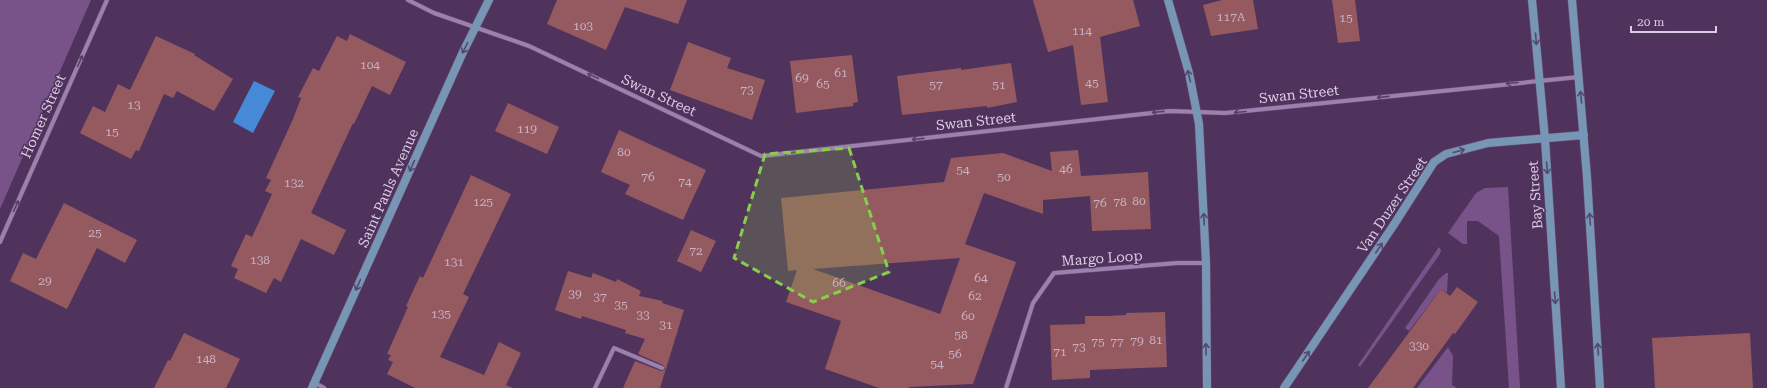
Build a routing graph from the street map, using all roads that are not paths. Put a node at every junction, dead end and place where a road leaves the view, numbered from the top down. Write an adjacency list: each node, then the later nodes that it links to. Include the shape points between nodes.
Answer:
1 (107, 0): 13 (street, Homer Street, one-way to 1)
2 (408, 0): 7 (street, Swan Street, via 434,13)
3 (489, 0): 7 (main road, Saint Pauls Avenue)
4 (1168, 0): 10 (main road, one-way to 4, via 1189,73)
5 (1532, 0): 9 (main road, Bay Street, one-way to 9)
6 (1572, 0): 8 (main road)
7 (476, 28): 10 (street, Swan Street, one-way to 7, via 1170,111 761,156 530,46); 16 (main road, Saint Pauls Avenue, one-way to 16)
8 (1579, 77): 9 (street, Swan Street); 11 (main road, one-way to 8)
9 (1540, 81): 10 (street, Swan Street, one-way to 10, via 1225,113); 12 (main road, Bay Street)
10 (1197, 112): 14 (main road, one-way to 10)
11 (1584, 135): 12 (main road, Van Duzer Street); 23 (main road, one-way to 11)
12 (1545, 139): 21 (main road, Van Duzer Street, one-way to 12, via 1394,226 1434,162 1446,154 1488,143); 22 (main road, Bay Street, one-way to 22)
13 (0, 242)
14 (1206, 263): 19 (street, Margo Loop, via 1054,273 1033,303); 20 (main road, one-way to 14)
15 (662, 368): 18 (street, via 614,348)
16 (313, 385): 17 (street)
17 (324, 388)
18 (595, 388)
19 (1006, 388)
20 (1207, 388)
21 (1284, 388)
22 (1561, 388)
23 (1600, 388)

